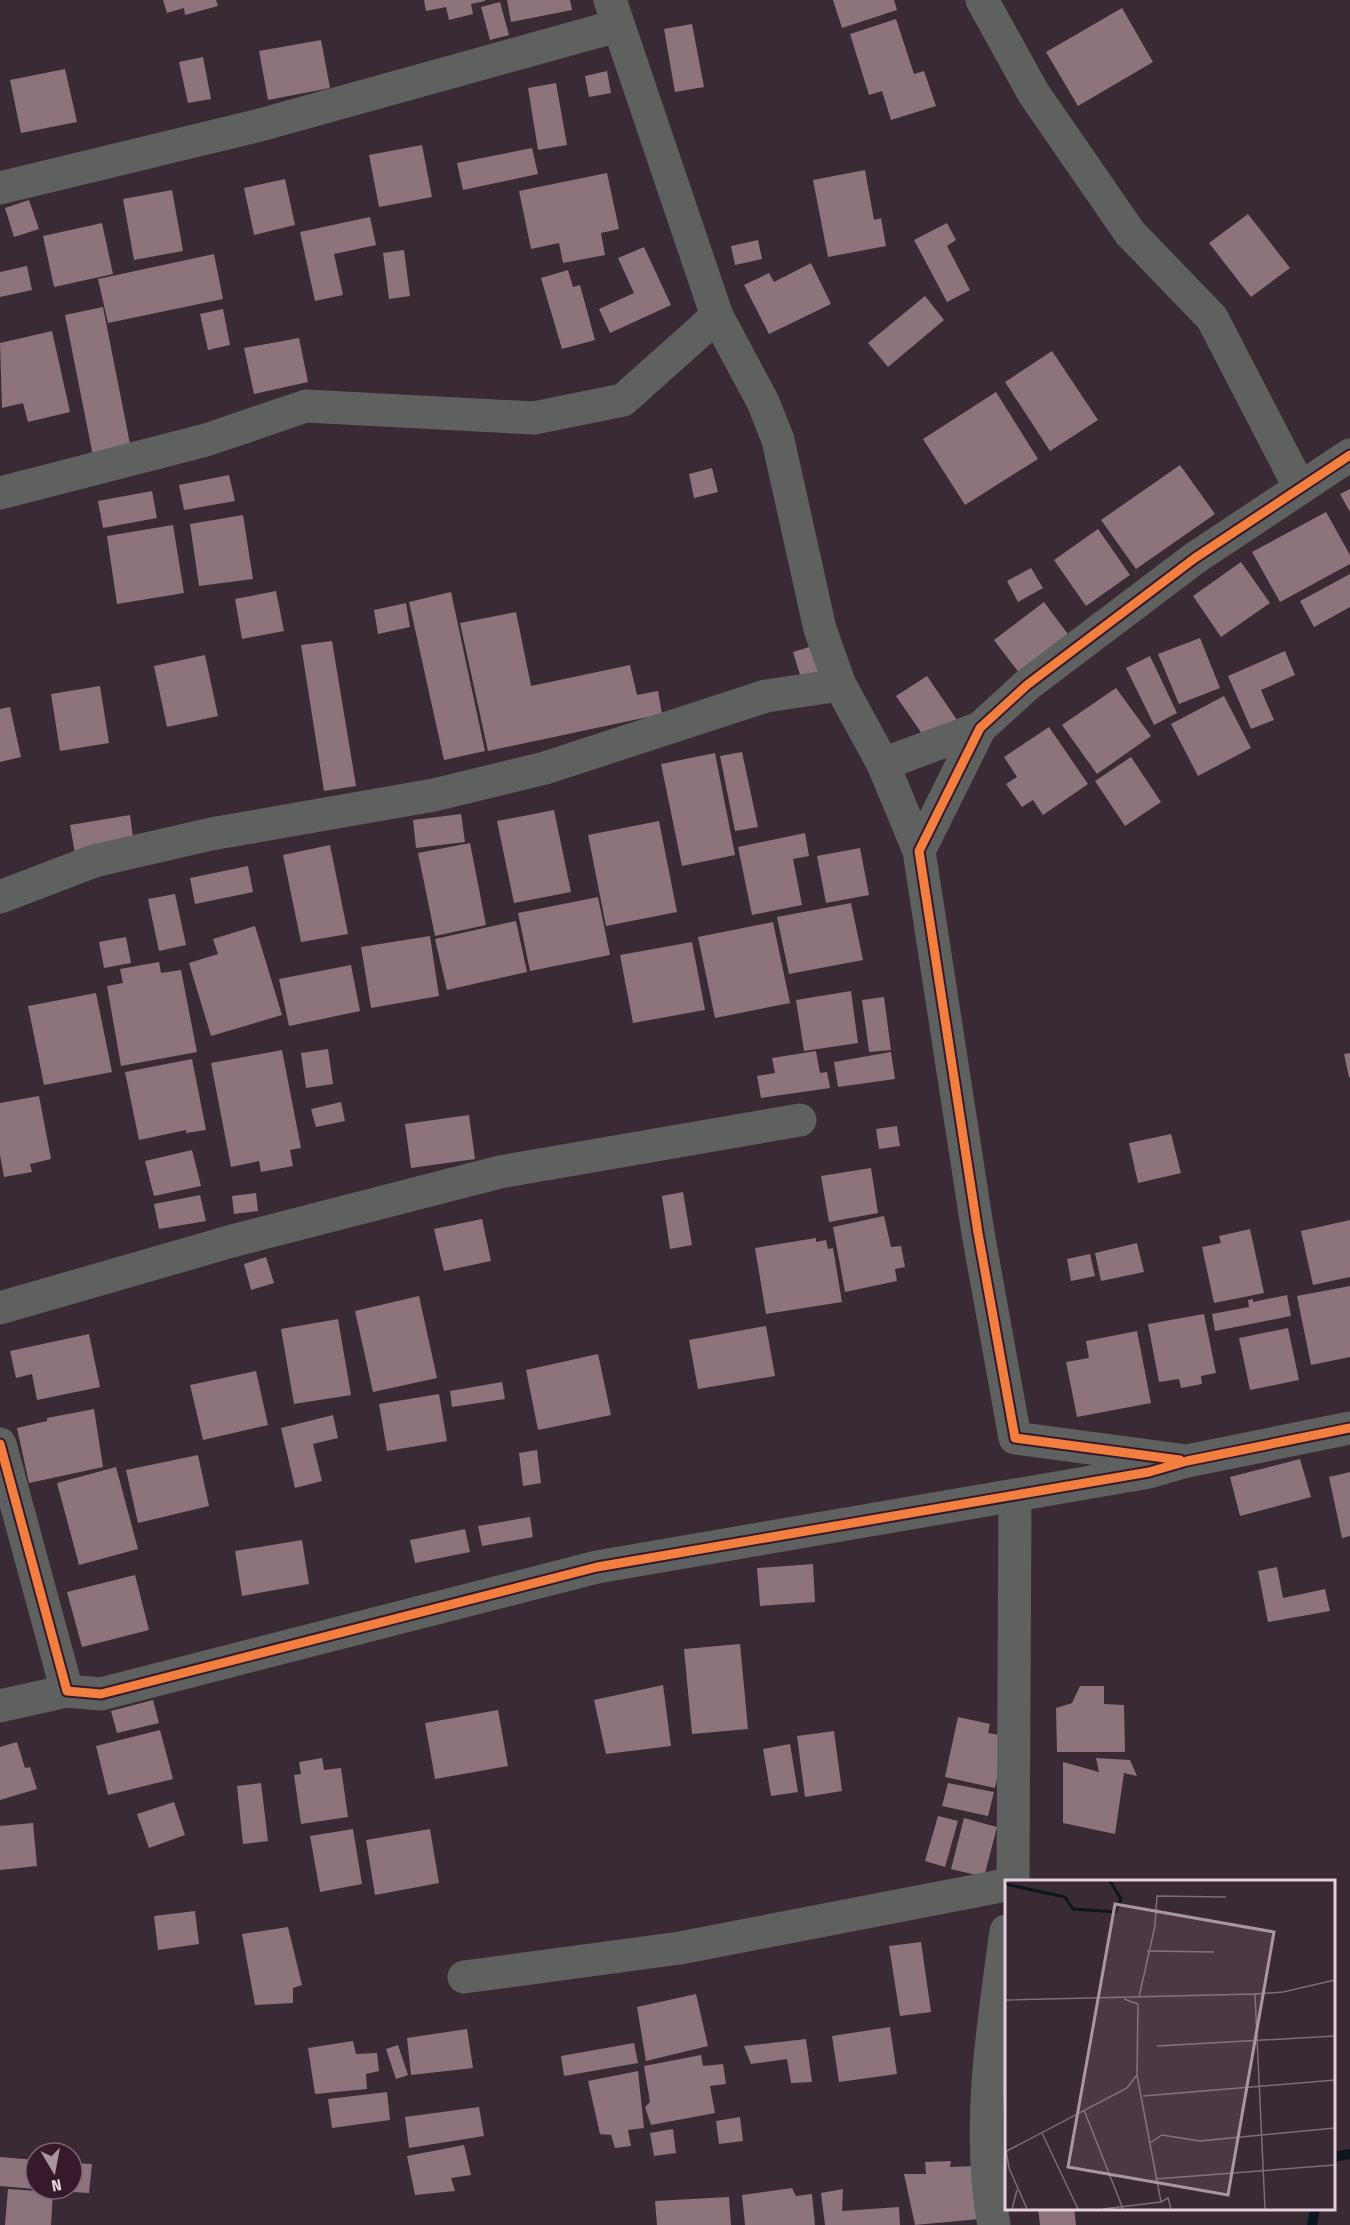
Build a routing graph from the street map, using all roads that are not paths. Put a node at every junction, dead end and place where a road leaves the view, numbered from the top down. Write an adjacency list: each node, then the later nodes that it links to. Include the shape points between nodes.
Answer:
1 (982, 0): 6 (street, via 1034,94 1130,233 1212,318)
2 (613, 13): 3 (street, via 256,126); 4 (street)
3 (0, 188)
4 (717, 316): 7 (street, via 623,400 534,418 306,406 206,441); 8 (street, via 763,402 778,440 820,628)
5 (1350, 455): 6 (street)
6 (1300, 488): 9 (street, via 1195,558 1027,685)
7 (0, 493)
8 (840, 685): 10 (street); 12 (street, via 766,696 545,768 434,795 211,834 94,861)
9 (980, 728): 10 (street); 11 (street)
10 (883, 764): 11 (street)
11 (919, 851): 17 (street, via 978,1233 1015,1438)
12 (0, 897)
13 (800, 1120): 14 (street, via 500,1172 232,1240)
14 (0, 1308)
15 (1350, 1428): 17 (street)
16 (0, 1444): 19 (street)
17 (1187, 1461): 18 (street, via 1149,1472)
18 (1015, 1495): 19 (street, via 597,1567 101,1694); 21 (street)
19 (67, 1691): 20 (street)
20 (0, 1706)
21 (1013, 1880)
22 (1005, 1885): 24 (street, via 680,1948)
23 (1005, 1938): 25 (street, via 993,2020 988,2103 989,2198)
24 (464, 1977)
25 (994, 2225)

